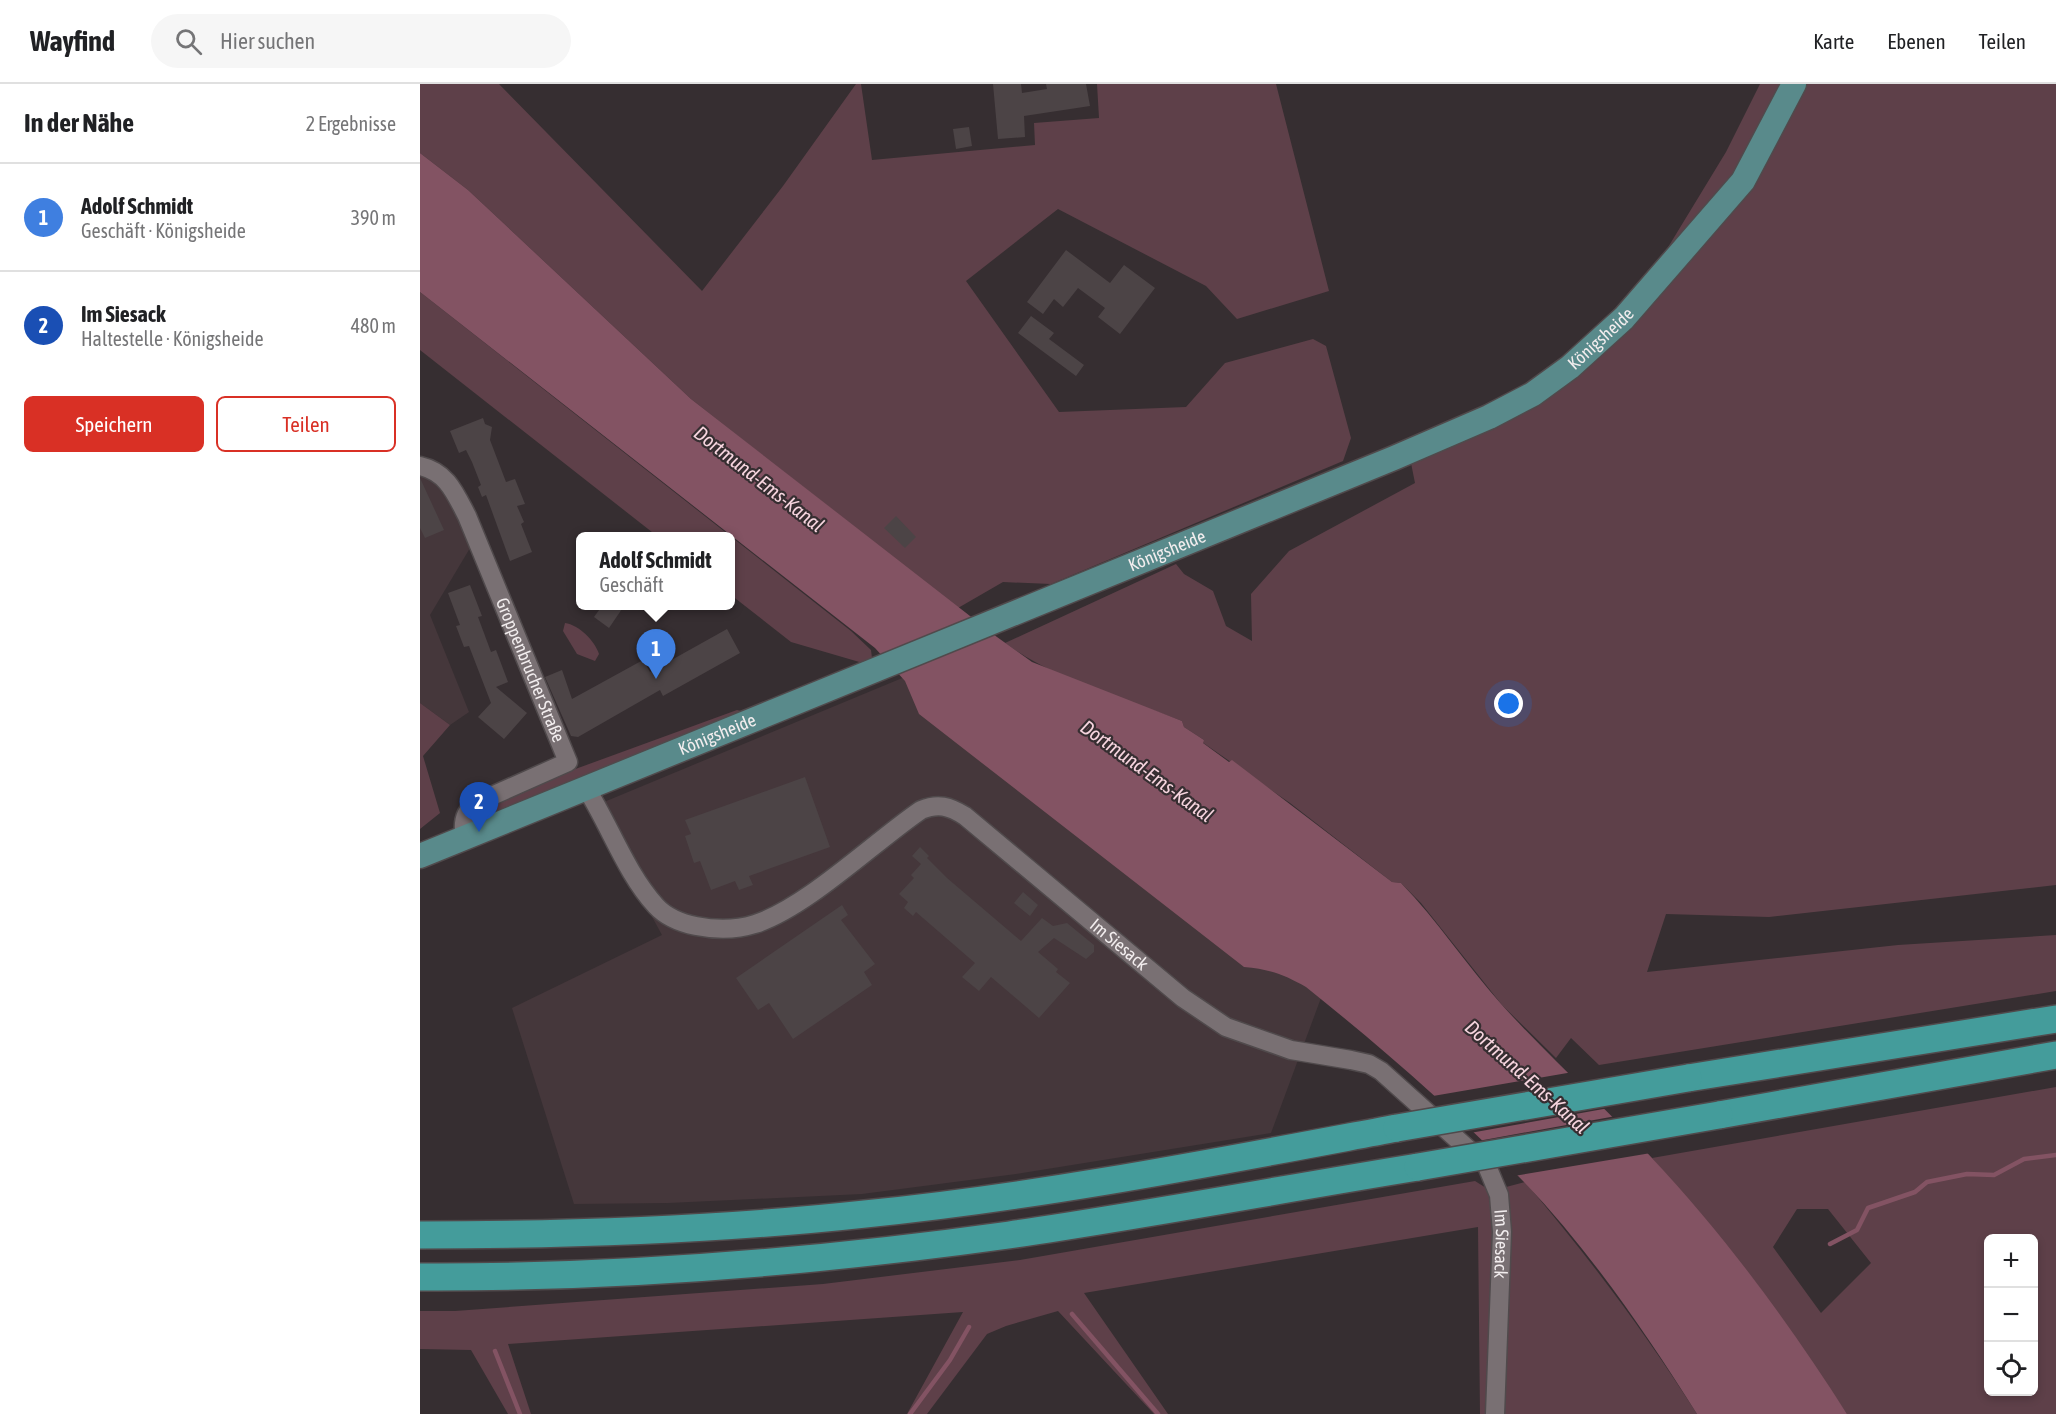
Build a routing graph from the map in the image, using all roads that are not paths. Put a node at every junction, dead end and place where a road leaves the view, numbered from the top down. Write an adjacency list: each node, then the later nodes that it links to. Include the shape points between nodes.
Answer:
1 (1794, 84): 3 (main road, Königsheide, via 1743,182 1624,318 1533,394 1394,458)
2 (420, 466): 4 (street, Groppenbrucher Straße, via 438,472 451,485 467,516 568,762 470,807 464,821)
3 (586, 788): 4 (main road, Königsheide); 10 (street, Im Siesack, via 655,905 677,921 715,929 756,924 800,901 921,810 944,805 964,816 1183,998 1226,1027 1291,1050 1360,1062 1381,1071 1487,1166 1496,1182 1502,1232)
4 (465, 838): 5 (main road, Königsheide)
5 (420, 856)
6 (2056, 1019): 8 (highway, bridge, via 1688,1078 1138,1175 864,1214 644,1230)
7 (2056, 1055): 9 (highway, bridge, via 1020,1233 874,1251 651,1269)
8 (420, 1235)
9 (420, 1277)
10 (1495, 1414)

